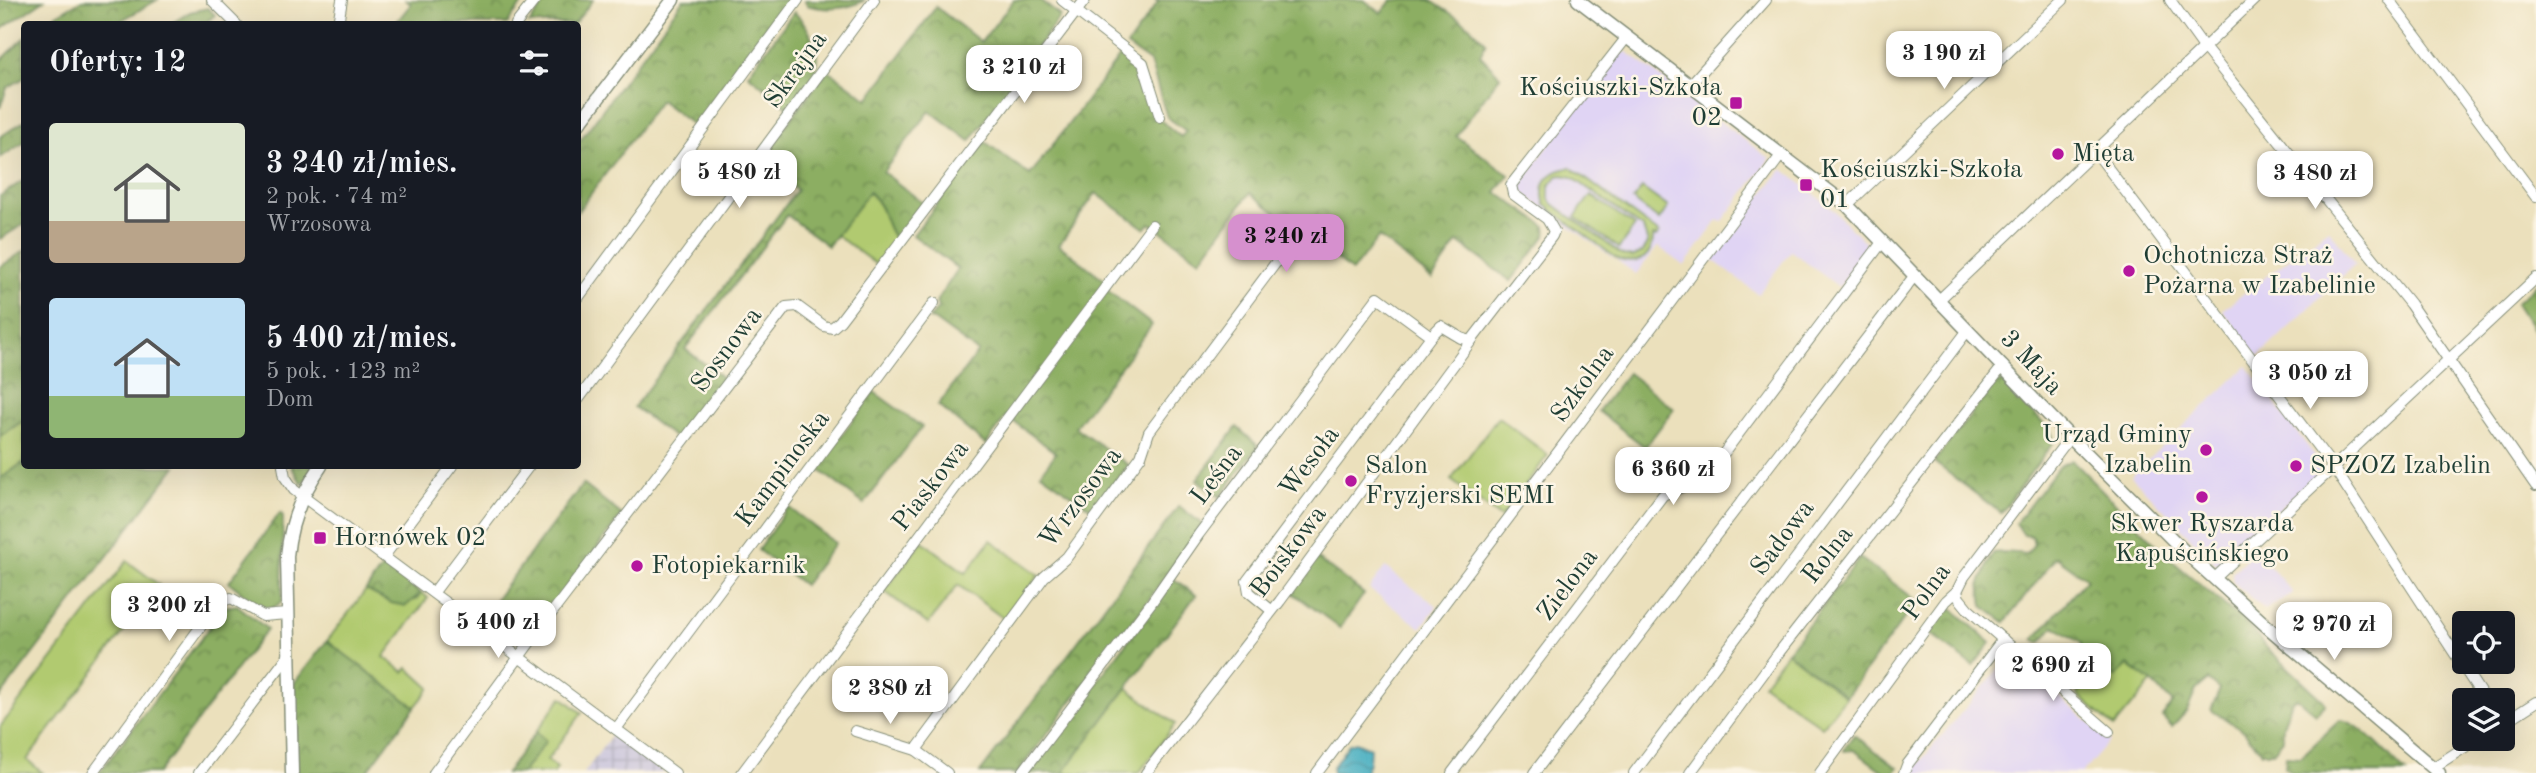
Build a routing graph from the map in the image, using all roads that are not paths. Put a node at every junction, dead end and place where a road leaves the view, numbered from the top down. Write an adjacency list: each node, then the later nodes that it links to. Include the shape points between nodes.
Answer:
1 (212, 0): 16 (street)
2 (342, 0): 17 (street)
3 (535, 0): 18 (street)
4 (673, 0): 23 (street)
5 (798, 0): 33 (street)
6 (874, 0): 41 (street, Skrajna)
7 (1062, 0): 15 (street)
8 (1085, 0): 15 (street, Sosnowa)
9 (1578, 0): 19 (street, 3 Maja)
10 (1766, 0): 21 (street)
11 (2063, 0): 27 (street)
12 (2169, 0): 20 (street)
13 (2254, 0): 20 (street)
14 (2389, 0): 26 (street)
15 (1077, 11): 22 (street, via 1143,63); 58 (street, Sosnowa, via 840,321 832,328 824,326 797,306 786,307)
16 (233, 21)
17 (338, 21)
18 (518, 21)
19 (1627, 37): 21 (street, 3 Maja); 38 (street, Boiskowa, via 1511,185 1513,194 1547,219 1554,231)
20 (2203, 46): 24 (street); 39 (street, via 2410,304)
21 (1691, 84): 25 (street, 3 Maja)
22 (1160, 117)
23 (581, 121)
24 (2095, 151): 34 (street); 43 (street)
25 (1783, 154): 27 (street, 3 Maja); 77 (street, Szkolna)
26 (2536, 197)
27 (1847, 205): 30 (street, 3 Maja)
28 (1152, 225): 73 (street, Piaskowa)
29 (1298, 233): 65 (street, Wrzosowa, via 1149,432 1133,468 1067,557 1044,577)
30 (1883, 241): 31 (street, 3 Maja); 78 (street, Zielona, via 1706,477 1662,495)
31 (1915, 275): 34 (street, 3 Maja); 79 (street)
32 (2536, 278): 39 (street)
33 (581, 294)
34 (1939, 300): 36 (street, 3 Maja)
35 (934, 303): 62 (street, Kampinoska)
36 (1968, 330): 40 (street, 3 Maja); 80 (street, Sadowa)
37 (1431, 336): 38 (street, via 1441,326); 54 (street, Wesoła, via 1247,581 1249,592); 75 (street, Leśna, via 1378,297)
38 (1471, 341): 54 (street, Boiskowa)
39 (2449, 360): 43 (street); 48 (street)
40 (2003, 366): 42 (street, 3 Maja); 81 (street, Rolna)
41 (581, 396)
42 (2070, 437): 51 (street, 3 Maja); 52 (street, Polna)
43 (2334, 468): 51 (street); 59 (street)
44 (284, 469): 49 (street, via 288,483)
45 (319, 469): 49 (street)
46 (450, 469): 50 (street)
47 (526, 469): 53 (street)
48 (2536, 486)
49 (303, 496): 50 (street); 55 (street, via 289,538)
50 (384, 555): 53 (street)
51 (2215, 578): 67 (street, 3 Maja)
52 (1957, 591): 56 (street, via 1969,609); 82 (street, Polna)
53 (434, 592): 58 (street)
54 (1271, 610): 76 (street, Boiskowa)
55 (287, 614): 57 (street); 68 (street, via 263,616 231,598 218,603)
56 (2003, 639): 64 (street); 83 (street)
57 (289, 655): 69 (street); 70 (street)
58 (521, 657): 62 (street); 71 (street)
59 (2477, 688)
60 (2536, 702): 61 (street)
61 (2515, 716)
62 (616, 729): 72 (street)
63 (855, 731): 65 (street)
64 (2109, 732)
65 (916, 750): 74 (street)
66 (2462, 751): 67 (street)
67 (2436, 770)
68 (93, 773)
69 (199, 773)
70 (292, 773)
71 (434, 773)
72 (675, 773)
73 (742, 773)
74 (947, 773)
75 (1022, 773)
76 (1146, 773)
77 (1317, 773)
78 (1452, 773)
79 (1534, 773)
80 (1634, 773)
81 (1690, 773)
82 (1820, 773)
83 (1904, 773)

